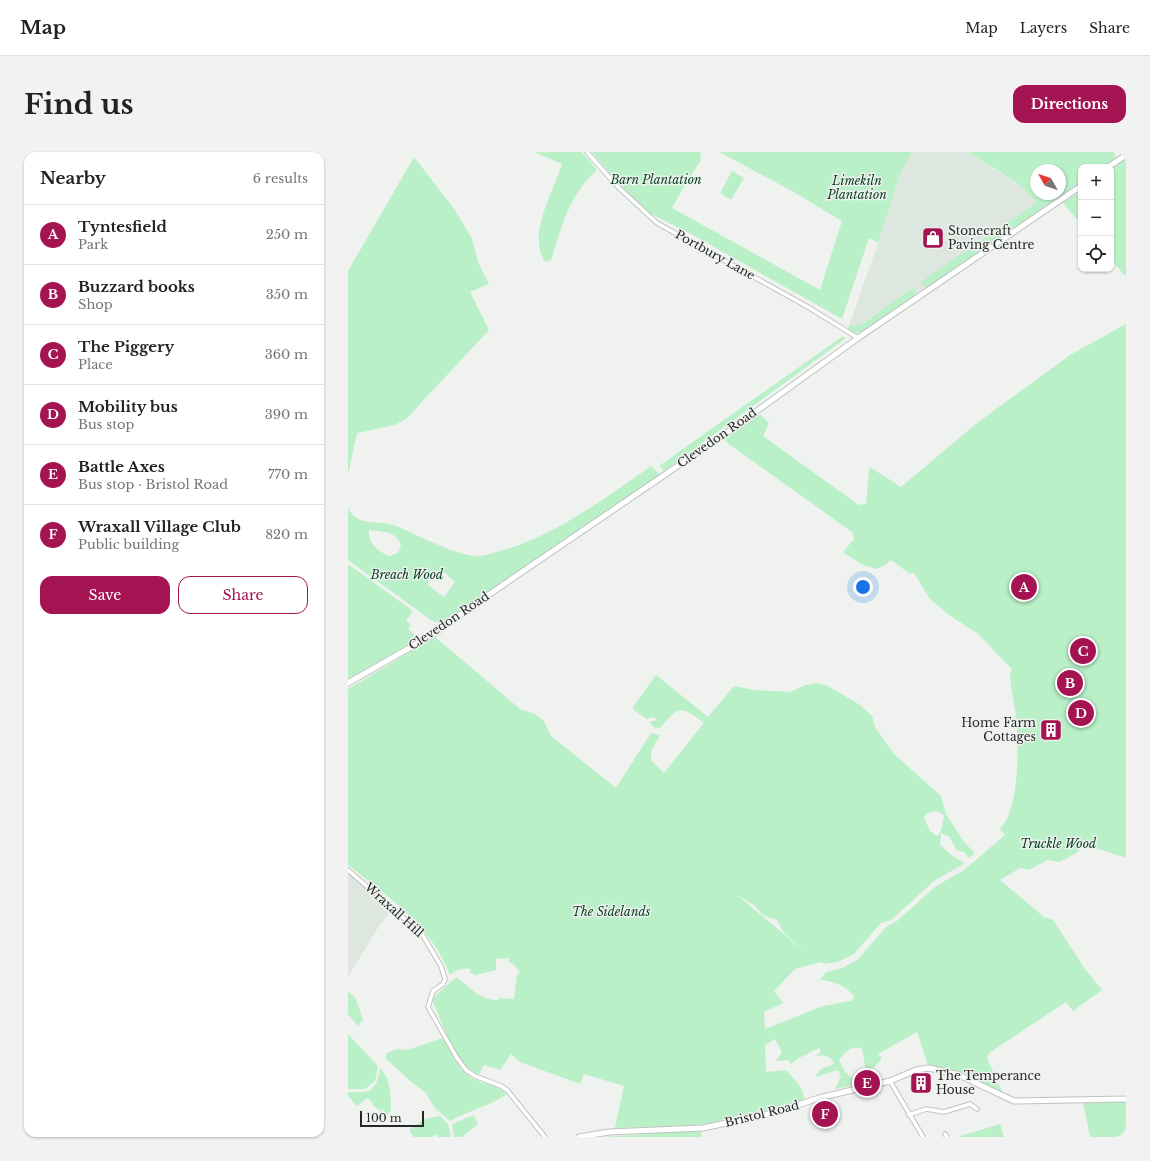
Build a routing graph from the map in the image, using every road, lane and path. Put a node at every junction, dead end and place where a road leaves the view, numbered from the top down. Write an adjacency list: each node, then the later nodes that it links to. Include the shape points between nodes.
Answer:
1 (587, 152): 5 (street, Portbury Lane, via 618,187 657,223)
2 (1126, 155): 3 (main road)
3 (1112, 164)
4 (1078, 188): 5 (main road, Clevedon Road)
5 (858, 338): 6 (main road, Clevedon Road, via 441,629)
6 (348, 683)
7 (348, 870): 12 (street, Wraxall Hill, via 422,934 441,966 445,980 433,991 428,1007 461,1064 470,1074 507,1090)
8 (890, 1081): 9 (main road, Bristol Road, via 916,1070 929,1068 959,1075 1014,1101); 11 (street); 13 (main road, Bristol Road, via 824,1097 774,1113 703,1128 609,1132)
9 (1126, 1099)
10 (977, 1109): 11 (street, via 970,1104 944,1112 923,1109)
11 (909, 1115): 14 (street)
12 (545, 1137)
13 (579, 1137)
14 (923, 1137)

